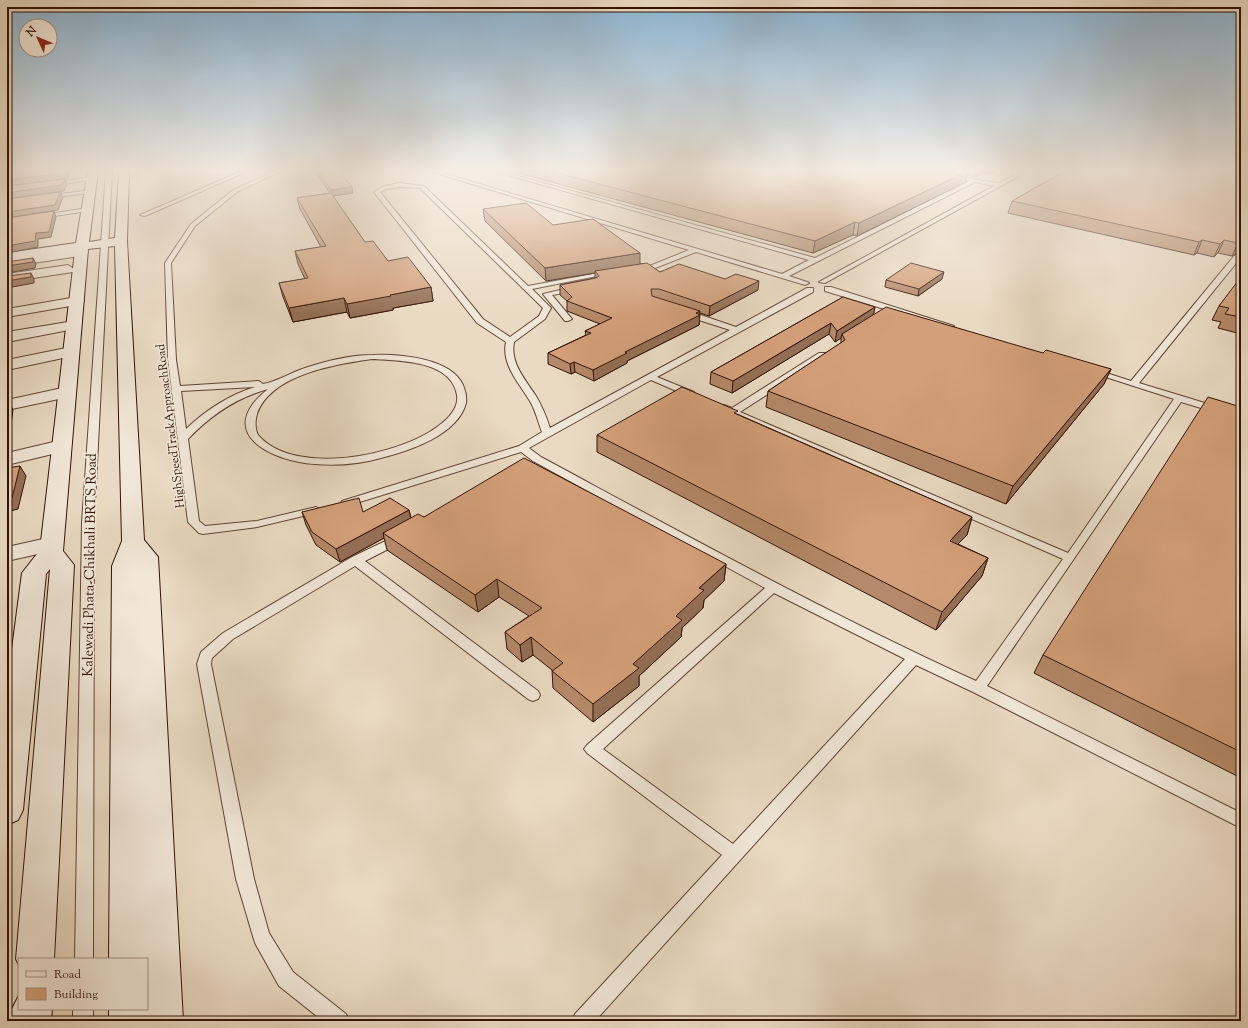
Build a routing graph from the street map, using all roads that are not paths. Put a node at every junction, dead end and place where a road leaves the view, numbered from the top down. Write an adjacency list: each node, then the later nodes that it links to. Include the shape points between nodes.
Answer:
1 (84, 219): 17 (main road)
2 (106, 219): 12 (lane, Kalewadi Phata-Chikhali BRTS Road)
3 (122, 219): 11 (main road)
4 (200, 219): 47 (lane, HighSpeedTrackApproachRoad, via 193,225 168,264)
5 (399, 219): 39 (lane, via 480,321)
6 (455, 219): 26 (lane)
7 (592, 219): 13 (lane)
8 (668, 219): 16 (lane)
9 (898, 219): 16 (lane)
10 (936, 219): 24 (lane)
11 (121, 241): 12 (main road); 65 (main road)
12 (104, 243): 17 (main road); 78 (lane, Kalewadi Phata-Chikhali BRTS Road, via 88,523)
13 (696, 250): 19 (lane, via 648,270); 21 (lane)
14 (1241, 255): 46 (lane, via 1237,256)
15 (7, 257): 17 (main road)
16 (816, 260): 21 (lane)
17 (81, 261): 18 (street); 23 (street); 28 (street); 29 (main road)
18 (7, 263)
19 (634, 271)
20 (620, 272): 22 (lane)
21 (783, 276): 24 (lane)
22 (586, 277): 25 (lane); 26 (lane)
23 (7, 278)
24 (816, 284): 30 (lane); 36 (lane)
25 (594, 285)
26 (526, 288): 39 (lane, via 547,308 542,318)
27 (581, 288): 34 (lane, via 547,294)
28 (7, 291)
29 (77, 301): 32 (street); 35 (main road)
30 (894, 309): 33 (lane); 37 (lane)
31 (677, 310): 36 (lane)
32 (7, 313)
33 (881, 317)
34 (568, 319)
35 (74, 325): 38 (street); 40 (main road)
36 (736, 330): 44 (lane)
37 (962, 330)
38 (7, 337)
39 (510, 341): 55 (lane, via 507,349 509,357 517,375 535,402)
40 (71, 352): 42 (street); 48 (main road)
41 (827, 352): 53 (lane)
42 (7, 365)
43 (1088, 370): 46 (lane)
44 (651, 377): 49 (lane); 55 (lane)
45 (283, 382): 45 (lane, via 262,398 251,416 252,433 266,448 293,458 321,462 367,459 404,449 435,434 454,417 462,400 459,385 447,372 427,363 401,358 372,357 341,361); 47 (lane); 56 (lane, via 252,390 223,403 200,419)
46 (1133, 384): 50 (lane)
47 (175, 389): 56 (lane, HighSpeedTrackApproachRoad)
48 (67, 392): 52 (street); 57 (main road)
49 (699, 398)
50 (1178, 398): 54 (lane); 68 (lane)
51 (713, 404): 53 (lane)
52 (7, 405)
53 (733, 412): 68 (lane)
54 (1241, 416)
55 (547, 433): 58 (lane)
56 (182, 439): 63 (lane, HighSpeedTrackApproachRoad, via 194,522 203,530 257,524)
57 (62, 446): 59 (street); 67 (main road)
58 (522, 448): 60 (lane); 62 (lane)
59 (7, 459)
60 (537, 459): 61 (lane); 70 (lane)
61 (524, 466)
62 (338, 504)
63 (324, 508)
64 (407, 534): 69 (lane)
65 (129, 553): 79 (main road); 86 (main road, via 146,557)
66 (7, 554): 67 (street)
67 (55, 554): 74 (main road, via 34,573); 77 (main road)
68 (1070, 558): 72 (lane)
69 (356, 560): 73 (lane); 87 (lane, via 228,636 206,656 204,664 245,879 261,937 286,979)
70 (772, 587): 71 (lane); 76 (lane, via 592,749)
71 (913, 659): 72 (lane); 76 (lane)
72 (978, 688): 75 (lane)
73 (533, 695)
74 (7, 810)
75 (1241, 821)
76 (734, 854): 88 (lane)
77 (35, 958)
78 (84, 958)
79 (128, 958)
80 (32, 1010): 83 (main road)
81 (83, 1010): 84 (lane)
82 (129, 1010): 85 (main road)
83 (31, 1021)
84 (83, 1021)
85 (129, 1021)
86 (163, 1021)
87 (339, 1021)
88 (582, 1021)

